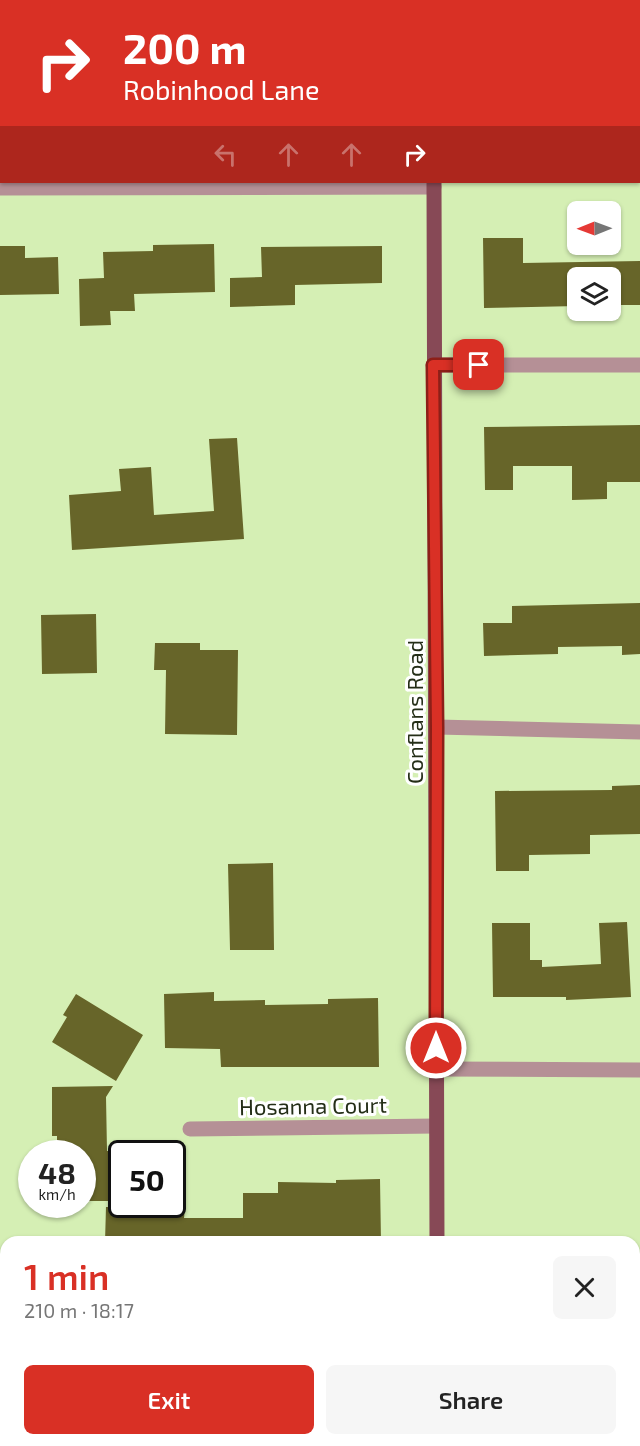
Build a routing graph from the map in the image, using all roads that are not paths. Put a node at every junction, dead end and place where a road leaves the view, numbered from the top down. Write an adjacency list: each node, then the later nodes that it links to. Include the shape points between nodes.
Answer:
1 (434, 184): 2 (street); 4 (main road, Conflans Road)
2 (0, 188)
3 (640, 364): 4 (street)
4 (433, 365): 5 (main road, Conflans Road)
5 (437, 727): 6 (street); 7 (main road, Conflans Road)
6 (640, 732)
7 (436, 1070): 8 (street); 9 (main road, Conflans Road)
8 (640, 1070)
9 (436, 1126): 10 (street, Hosanna Court); 11 (main road, Conflans Road)
10 (190, 1129)
11 (437, 1236)

